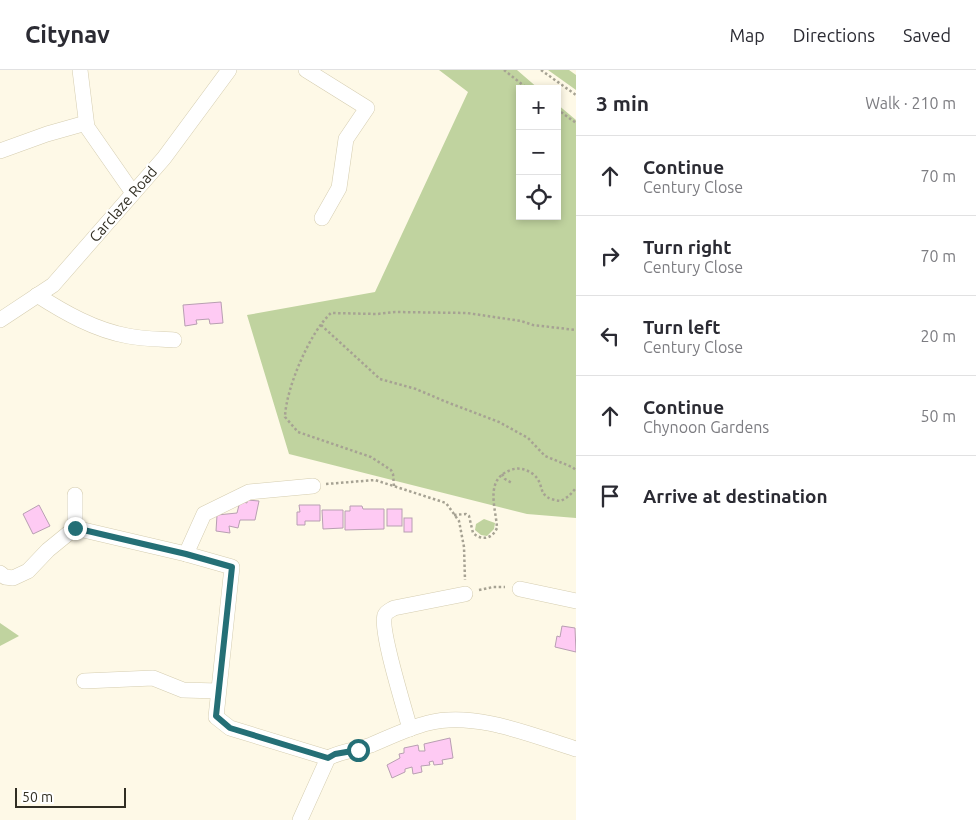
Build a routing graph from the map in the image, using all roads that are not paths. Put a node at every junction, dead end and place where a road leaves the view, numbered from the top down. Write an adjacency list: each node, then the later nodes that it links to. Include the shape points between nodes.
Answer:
1 (80, 70): 4 (street)
2 (229, 70): 6 (street, Carclaze Road, via 164,158)
3 (306, 70): 7 (street, via 367,108 346,139 339,188)
4 (86, 124): 5 (street); 6 (street)
5 (0, 151)
6 (133, 193): 8 (street, Carclaze Road, via 53,284)
7 (322, 218)
8 (37, 295): 9 (street, Carclaze Road); 10 (street, via 62,312 111,332 130,337)
9 (0, 320)
10 (174, 340)
11 (312, 486): 14 (street, via 249,492 204,514)
12 (75, 495): 13 (street)
13 (75, 528): 14 (street); 15 (street, via 28,571 13,578)
14 (186, 554): 20 (street, via 232,567)
15 (0, 573)
16 (520, 589): 18 (street)
17 (465, 594): 21 (street, via 394,608 384,616 385,633)
18 (576, 601)
19 (84, 681): 20 (street, via 153,678 183,690)
20 (218, 691): 23 (street, via 216,716 230,728)
21 (410, 729): 22 (street, via 456,719 475,721); 23 (street)
22 (576, 749)
23 (328, 758): 24 (street)
24 (300, 820)

